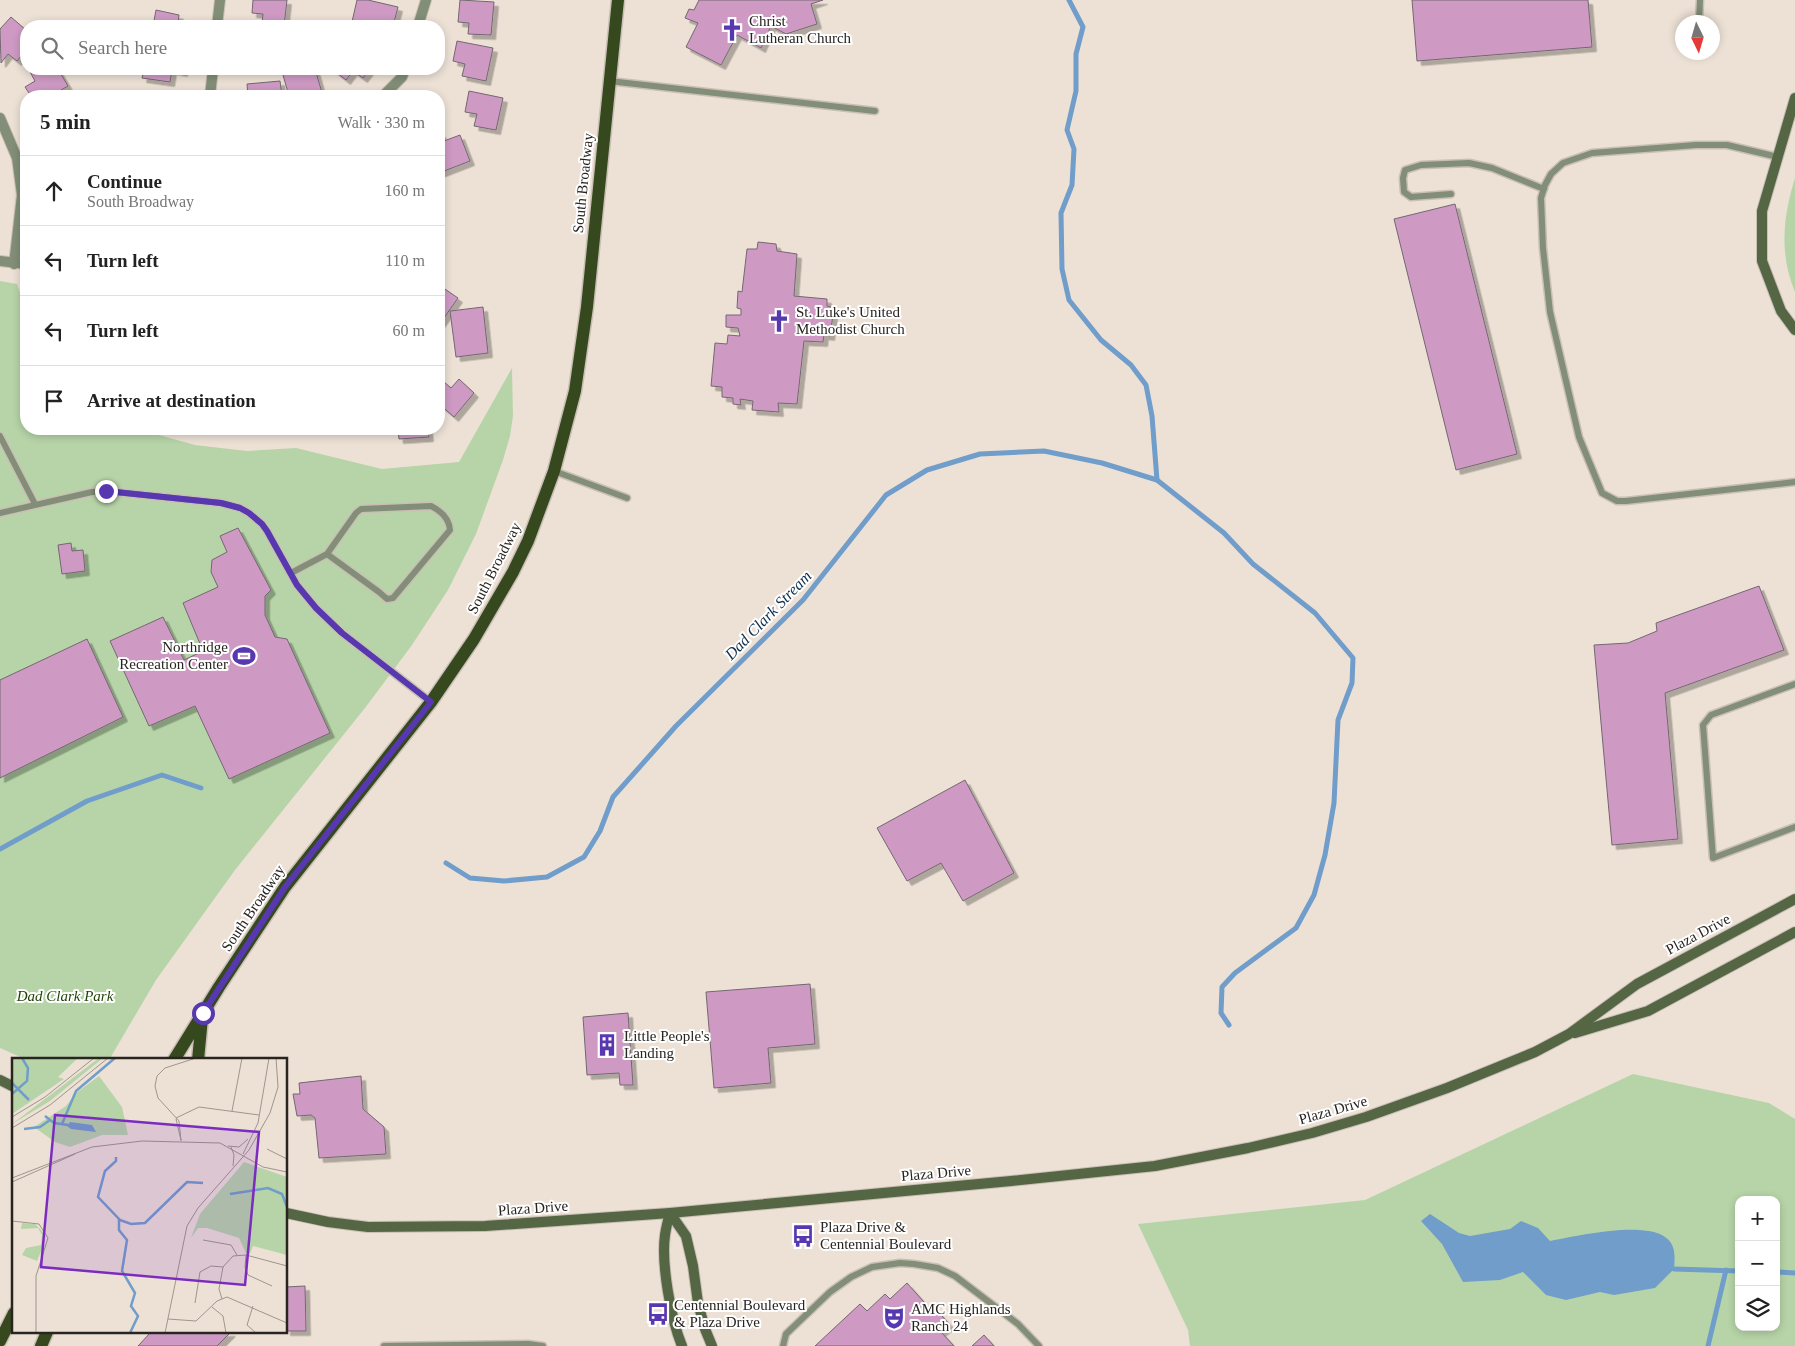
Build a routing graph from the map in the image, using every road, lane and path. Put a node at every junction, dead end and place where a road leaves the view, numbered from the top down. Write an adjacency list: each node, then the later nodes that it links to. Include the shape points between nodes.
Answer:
1 (220, 0): 6 (street)
2 (426, 0): 7 (street)
3 (618, 0): 10 (main road, South Broadway)
4 (1700, 0): 5 (lane)
5 (1699, 15)
6 (218, 20)
7 (420, 20)
8 (212, 75): 11 (street)
9 (403, 75): 12 (street)
10 (610, 82): 14 (lane); 26 (main road, South Broadway, via 575,391)
11 (211, 90)
12 (389, 90)
13 (1795, 98): 16 (street)
14 (875, 111)
15 (0, 118): 17 (street, via 18,158)
16 (1778, 157): 18 (lane, via 1727,145 1592,153 1563,163 1551,174); 24 (street, via 1762,211 1762,260 1781,311)
17 (20, 176)
18 (1544, 189): 19 (lane, via 1492,168 1469,163 1421,165 1405,170 1404,192 1407,196); 27 (lane, via 1541,198 1543,248 1550,312 1579,437 1602,493 1617,501 1626,501)
19 (1451, 194)
20 (20, 212): 22 (street)
21 (0, 261): 22 (street)
22 (14, 264): 23 (street)
23 (20, 264)
24 (1795, 330)
25 (0, 436): 29 (lane)
26 (554, 471): 28 (lane); 34 (main road, South Broadway, via 513,572 474,639)
27 (1795, 482)
28 (627, 498)
29 (35, 504): 30 (lane); 32 (lane, via 106,491 221,503 240,508 262,524)
30 (0, 513)
31 (327, 554): 31 (lane, via 361,509 431,506 450,524 450,530 393,598 387,599); 32 (lane)
32 (291, 573): 34 (lane, via 316,608 342,633)
33 (1795, 684): 35 (lane, via 1711,715 1703,725 1713,858)
34 (431, 702): 38 (main road, South Broadway, via 285,887)
35 (1795, 827)
36 (1795, 899): 39 (street, Plaza Drive, via 1637,984)
37 (1795, 932): 39 (street, Plaza Drive, via 1648,1011)
38 (203, 1013): 40 (main road, South Broadway); 41 (main road)
39 (1569, 1034): 45 (street, Plaza Drive, via 1535,1052 1366,1117 1248,1148 1155,1166)
40 (175, 1058)
41 (198, 1058)
42 (0, 1080): 43 (street)
43 (12, 1086)
44 (288, 1212): 45 (street, Plaza Drive, via 368,1227 485,1226)
45 (670, 1213): 53 (street, via 664,1236 666,1278); 54 (street, via 686,1236 698,1303)
46 (12, 1317): 48 (main road)
47 (46, 1334): 50 (main road)
48 (0, 1341)
49 (528, 1345): 51 (lane); 52 (lane)
50 (41, 1346)
51 (384, 1346)
52 (543, 1346)
53 (682, 1346)
54 (712, 1346)
55 (782, 1346): 56 (lane, via 786,1334 830,1292 851,1277 872,1268 914,1264 938,1268 955,1276 1018,1324)
56 (1039, 1346)

